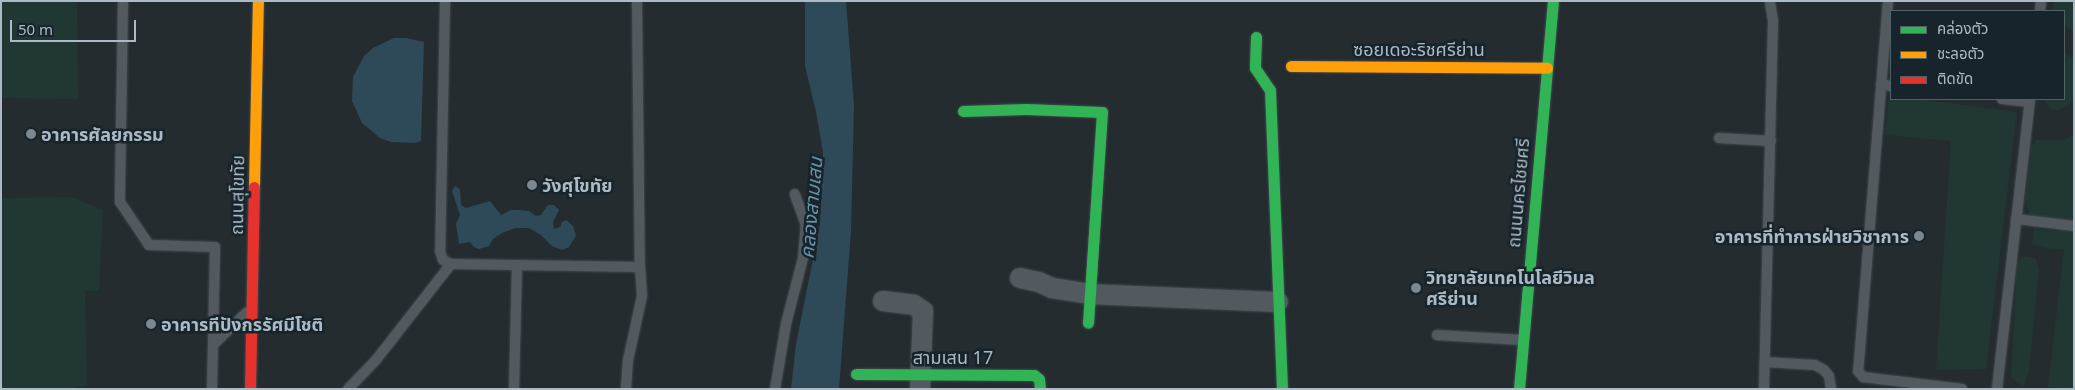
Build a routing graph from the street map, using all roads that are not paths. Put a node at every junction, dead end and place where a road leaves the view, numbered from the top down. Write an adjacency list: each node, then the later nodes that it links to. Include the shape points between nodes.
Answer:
1 (123, 1): 30 (lane, via 120,202 149,245 215,247)
2 (258, 1): 26 (street, ถนนสุโขทัย)
3 (445, 1): 19 (lane, via 440,252 443,260)
4 (637, 1): 21 (lane)
5 (1553, 1): 10 (street, ถนนนครไชยศรี)
6 (1770, 1): 15 (lane, via 1773,21)
7 (1888, 1): 11 (lane)
8 (1256, 37): 25 (street, via 1255,68 1270,90)
9 (1291, 66): 10 (street, ซอยเดอะริชศรีย่าน)
10 (1547, 68): 29 (street, ถนนนครไชยศรี)
11 (1886, 85): 45 (lane, via 1858,371 1863,377)
12 (2030, 100): 17 (lane)
13 (964, 111): 23 (street, via 1102,112)
14 (1719, 138): 15 (lane)
15 (1771, 141): 31 (lane)
16 (795, 194): 39 (lane, via 806,225 803,258 782,343)
17 (2016, 219): 18 (lane); 46 (lane)
18 (2074, 226)
19 (451, 264): 20 (lane); 36 (lane, via 376,360)
20 (517, 265): 21 (lane); 37 (lane)
21 (640, 267): 38 (lane, via 642,296 628,360)
22 (1020, 278): 23 (street)
23 (1088, 294): 25 (street); 27 (street)
24 (882, 301): 33 (street, via 914,305 923,311)
25 (1278, 302): 41 (street)
26 (251, 308): 30 (lane); 35 (street, ถนนสุโขทัย)
27 (1088, 324)
28 (1437, 335): 29 (lane)
29 (1523, 340): 42 (street, ถนนนครไชยศรี)
30 (213, 345): 34 (lane)
31 (1765, 362): 43 (lane); 44 (lane, via 1815,365 1829,376)
32 (856, 374): 33 (street, สามเสน 17)
33 (921, 381): 40 (street, สามเสน 17, via 1034,375 1039,379)
34 (212, 389)
35 (250, 389)
36 (348, 389)
37 (514, 389)
38 (626, 389)
39 (775, 389)
40 (1040, 389)
41 (1282, 389)
42 (1519, 389)
43 (1764, 389)
44 (1831, 389)
45 (1962, 389)
46 (1996, 389)

